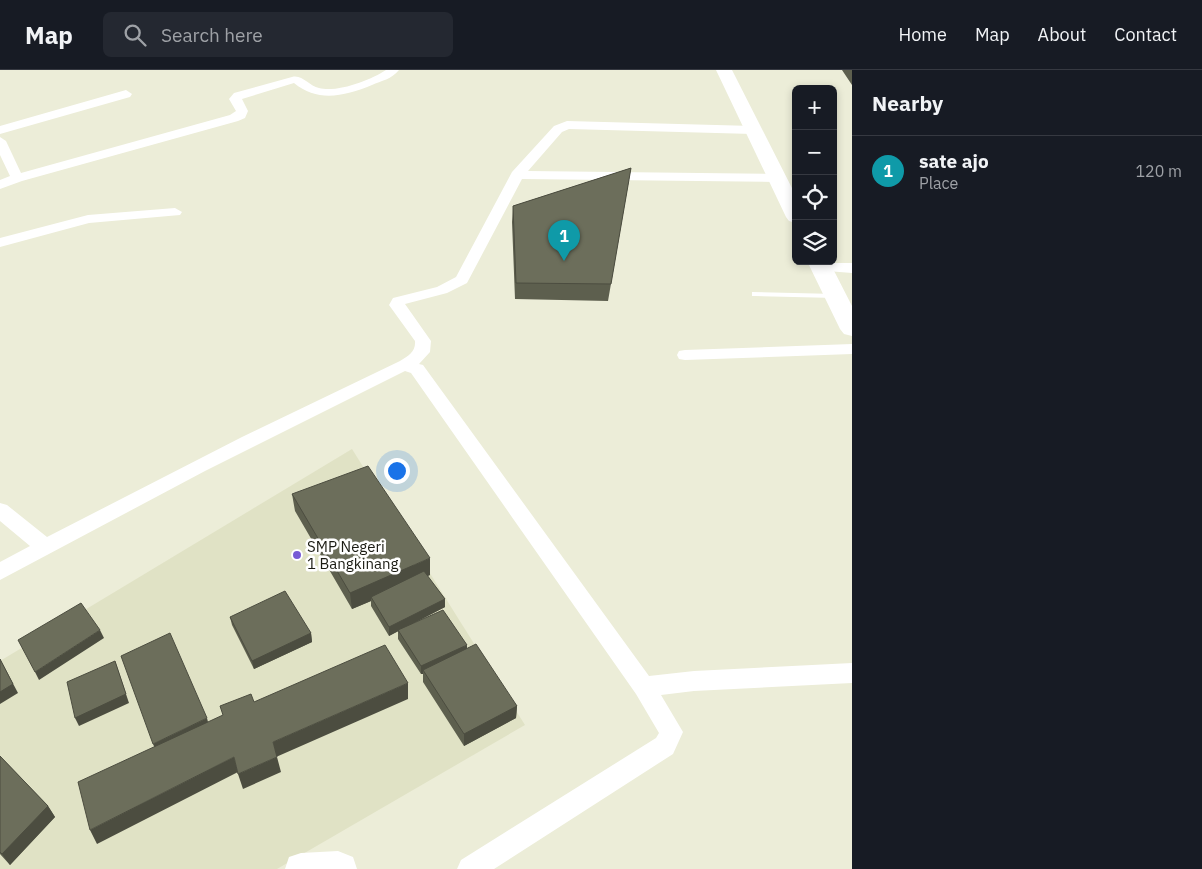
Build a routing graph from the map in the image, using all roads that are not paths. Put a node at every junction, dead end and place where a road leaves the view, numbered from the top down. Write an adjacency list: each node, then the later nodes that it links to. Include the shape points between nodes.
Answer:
1 (392, 70): 4 (street, via 353,90 337,92 315,92 305,87)
2 (724, 70): 7 (highway)
3 (733, 70): 13 (highway)
4 (297, 74): 10 (street, via 238,96 235,99 242,111 234,118)
5 (126, 94): 6 (street)
6 (0, 130)
7 (753, 130): 9 (street, via 567,125 558,129); 11 (highway)
8 (0, 141): 10 (street)
9 (517, 175): 11 (street); 23 (street, via 462,280 442,290 400,300 397,304 423,341 423,351)
10 (17, 178): 12 (street)
11 (776, 178): 14 (highway)
12 (0, 185)
13 (792, 189)
14 (792, 209)
15 (176, 212): 16 (street, via 88,219)
16 (0, 243)
17 (833, 265): 19 (highway)
18 (755, 294): 19 (lane)
19 (844, 302): 20 (highway)
20 (852, 329)
21 (852, 349): 22 (street)
22 (685, 355)
23 (406, 366): 25 (street, via 276,427); 28 (street, via 417,369)
24 (0, 510): 25 (street)
25 (45, 547): 26 (street)
26 (0, 572)
27 (852, 673): 28 (street, via 694,681)
28 (644, 687): 31 (street, via 671,732 665,746)
29 (301, 869): 30 (street)
30 (341, 869)
31 (470, 869)

